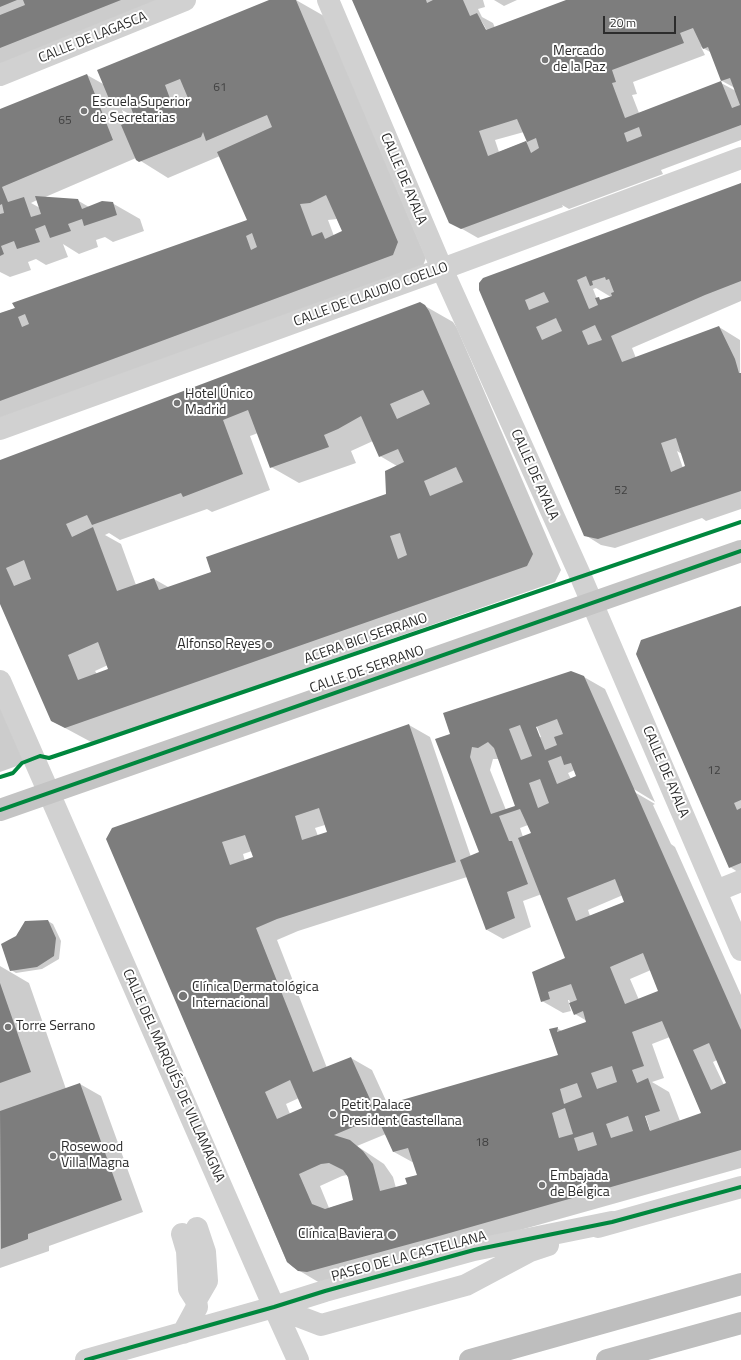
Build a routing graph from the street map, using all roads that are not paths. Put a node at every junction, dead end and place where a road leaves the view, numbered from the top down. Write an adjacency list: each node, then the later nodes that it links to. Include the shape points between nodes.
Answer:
1 (185, 0): 3 (street, CALLE DE LAGASCA)
2 (328, 0): 5 (street, CALLE DE AYALA)
3 (0, 75)
4 (741, 158): 5 (street, CALLE DE CLAUDIO COELLO)
5 (442, 270): 6 (street, CALLE DE CLAUDIO COELLO); 8 (street, CALLE DE AYALA)
6 (0, 429)
7 (741, 551): 8 (main road, CALLE DE SERRANO)
8 (592, 602): 10 (main road, CALLE DE SERRANO); 13 (street, CALLE DE AYALA)
9 (0, 681): 10 (street, CALLE DEL MARQUÉS DE VILLAMAGNA)
10 (48, 792): 11 (main road, CALLE DE SERRANO); 19 (street, CALLE DEL MARQUÉS DE VILLAMAGNA)
11 (0, 810)
12 (741, 881): 13 (street)
13 (716, 891): 14 (street, CALLE DE AYALA)
14 (741, 950)
15 (741, 1187): 16 (street, PASEO DE LA CASTELLANA)
16 (612, 1222): 19 (street, PASEO DE LA CASTELLANA, via 474,1250); 19 (street, PASEO DE LA CASTELLANA, via 530,1251 466,1285 321,1325)
17 (189, 1231): 21 (street, via 189,1288 197,1307)
18 (741, 1284): 24 (highway)
19 (274, 1307): 21 (street, PASEO DE LA CASTELLANA); 23 (street, CALLE DEL MARQUÉS DE VILLAMAGNA)
20 (741, 1323): 25 (highway)
21 (183, 1333): 22 (street, PASEO DE LA CASTELLANA)
22 (86, 1360)
23 (298, 1360)
24 (470, 1360)
25 (607, 1360)

